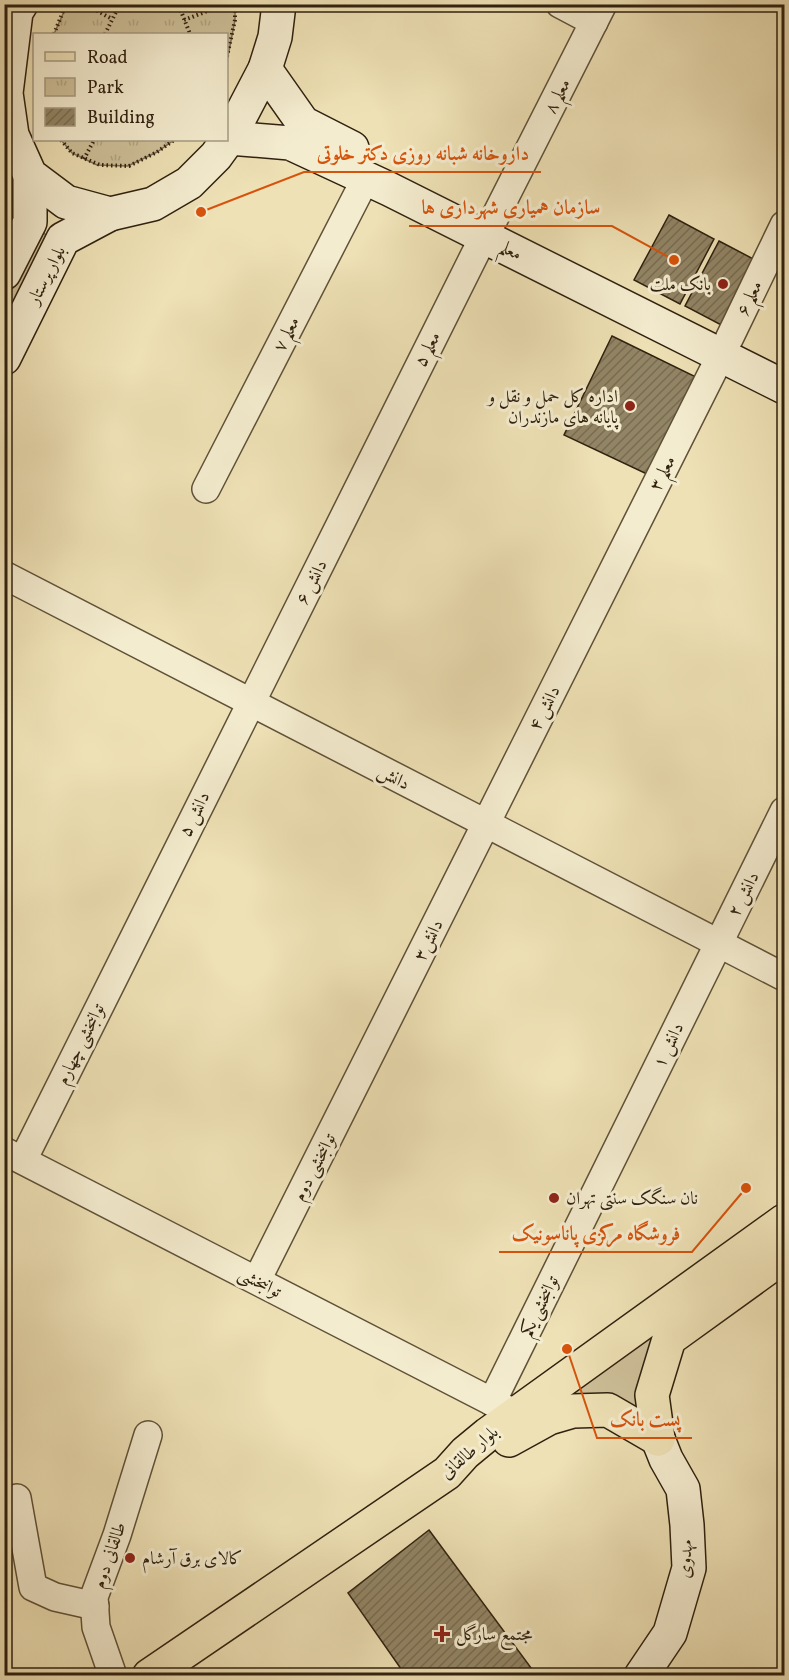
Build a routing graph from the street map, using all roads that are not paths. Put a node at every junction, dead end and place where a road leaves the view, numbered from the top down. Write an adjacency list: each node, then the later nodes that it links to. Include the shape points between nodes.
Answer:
1 (279, 4): 5 (main road, via 275,37)
2 (560, 4): 4 (street)
3 (14, 7): 8 (main road, via 6,93 12,135)
4 (598, 13): 12 (street, معلم ۸)
5 (265, 69): 6 (main road); 12 (main road, معلم, via 303,123)
6 (229, 138): 9 (main road, معلم, via 290,143)
7 (227, 141): 10 (main road, via 189,183 153,204)
8 (30, 175): 10 (main road, via 66,202); 13 (main road, via 30,222)
9 (366, 178): 12 (main road, معلم); 19 (street, معلم ٧)
10 (110, 214): 15 (main road, بلوار پرستار, via 63,239)
11 (784, 225): 14 (street, معلم ۶)
12 (489, 228): 14 (main road, معلم); 18 (street, معلم ۵)
13 (4, 273)
14 (725, 347): 16 (main road, معلم); 17 (main road, معلم); 21 (street, معلم ۳)
15 (4, 358)
16 (784, 368)
17 (784, 387)
18 (371, 462): 22 (street, دانش ۶)
19 (206, 489)
20 (4, 575): 22 (street, دانش)
21 (602, 592): 24 (street, دانش ۴)
22 (250, 701): 24 (street, دانش); 25 (street, دانش ۵)
23 (784, 811): 26 (street, دانش ٢)
24 (486, 825): 26 (street, دانش); 28 (street, دانش٣)
25 (138, 928): 30 (street, توانبخشی چهارم)
26 (718, 944): 27 (street, دانش); 29 (street, دانش ١)
27 (784, 977)
28 (371, 1054): 33 (street, توانبخشی دوم)
29 (618, 1147): 34 (street, توانبخشی یکم)
30 (14, 1155): 33 (street, توانبخشی)
31 (784, 1221): 34 (main road, بلوار طالقانی)
32 (784, 1256): 36 (main road, via 669,1340 651,1395)
33 (257, 1280): 34 (street, توانبخشی)
34 (504, 1408): 37 (main road, بلوار طالقانی)
35 (148, 1435): 39 (street, طالقانی دوم, via 94,1597)
36 (657, 1439): 37 (main road, via 608,1410 573,1411 549,1418); 42 (main road, مهدوی, via 683,1489 688,1568 670,1633)
37 (447, 1473): 41 (main road, بلوار طالقانی)
38 (17, 1498): 39 (street, via 33,1587 55,1597)
39 (95, 1606): 40 (street, طالقانی دوم, via 96,1627)
40 (113, 1676)
41 (149, 1676)
42 (641, 1676)

